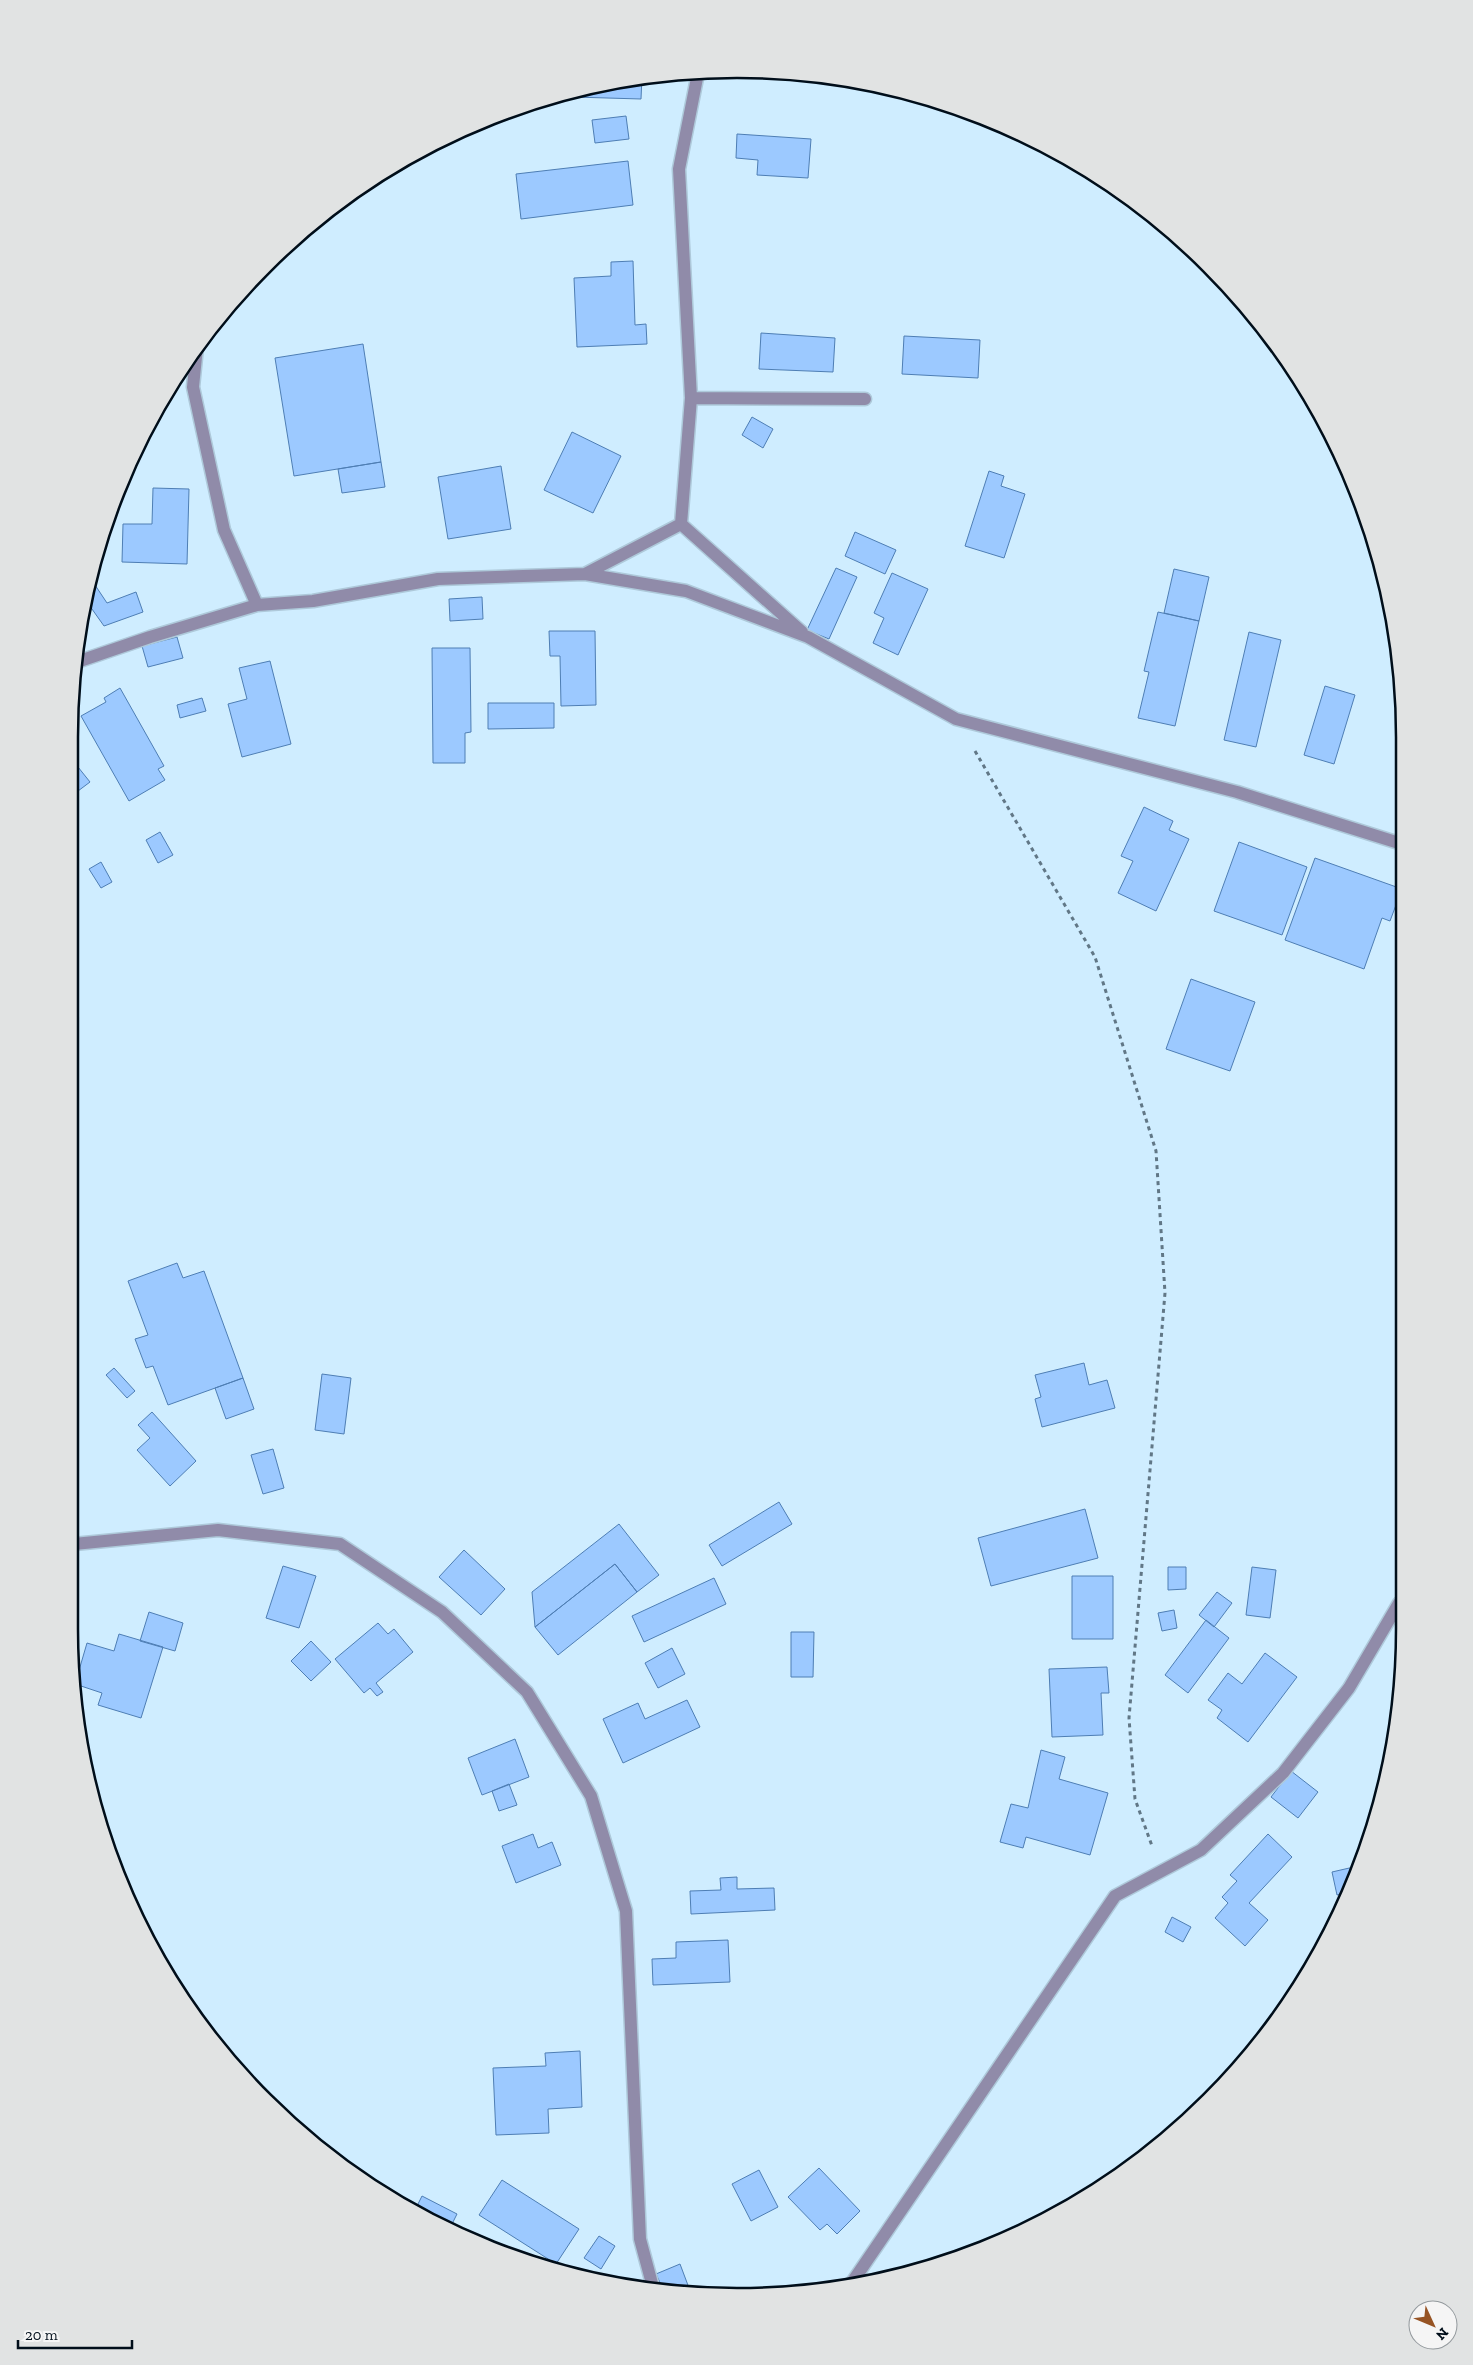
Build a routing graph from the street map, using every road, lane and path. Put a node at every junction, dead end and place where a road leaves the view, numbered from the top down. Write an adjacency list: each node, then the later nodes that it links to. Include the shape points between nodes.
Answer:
1 (697, 79): 3 (street, via 679,169)
2 (196, 361): 7 (street, via 193,387 224,530)
3 (691, 398): 4 (street); 5 (street)
4 (864, 398)
5 (681, 524): 6 (street); 8 (street)
6 (585, 574): 7 (street, via 438,579 313,601); 8 (street, via 686,591)
7 (257, 605): 9 (street)
8 (808, 637): 10 (street)
9 (82, 660)
10 (956, 718): 11 (street, via 1237,792); 14 (path, via 1095,957 1156,1151 1164,1293 1128,1718 1135,1799)
11 (1396, 842)
12 (78, 1544): 16 (street, via 218,1530 340,1544 442,1612 527,1692 591,1796 626,1911 640,2239)
13 (1396, 1608): 14 (street, via 1349,1688 1282,1773 1201,1850)
14 (1161, 1872): 15 (street, via 1115,1896)
15 (857, 2276)
16 (652, 2282)

